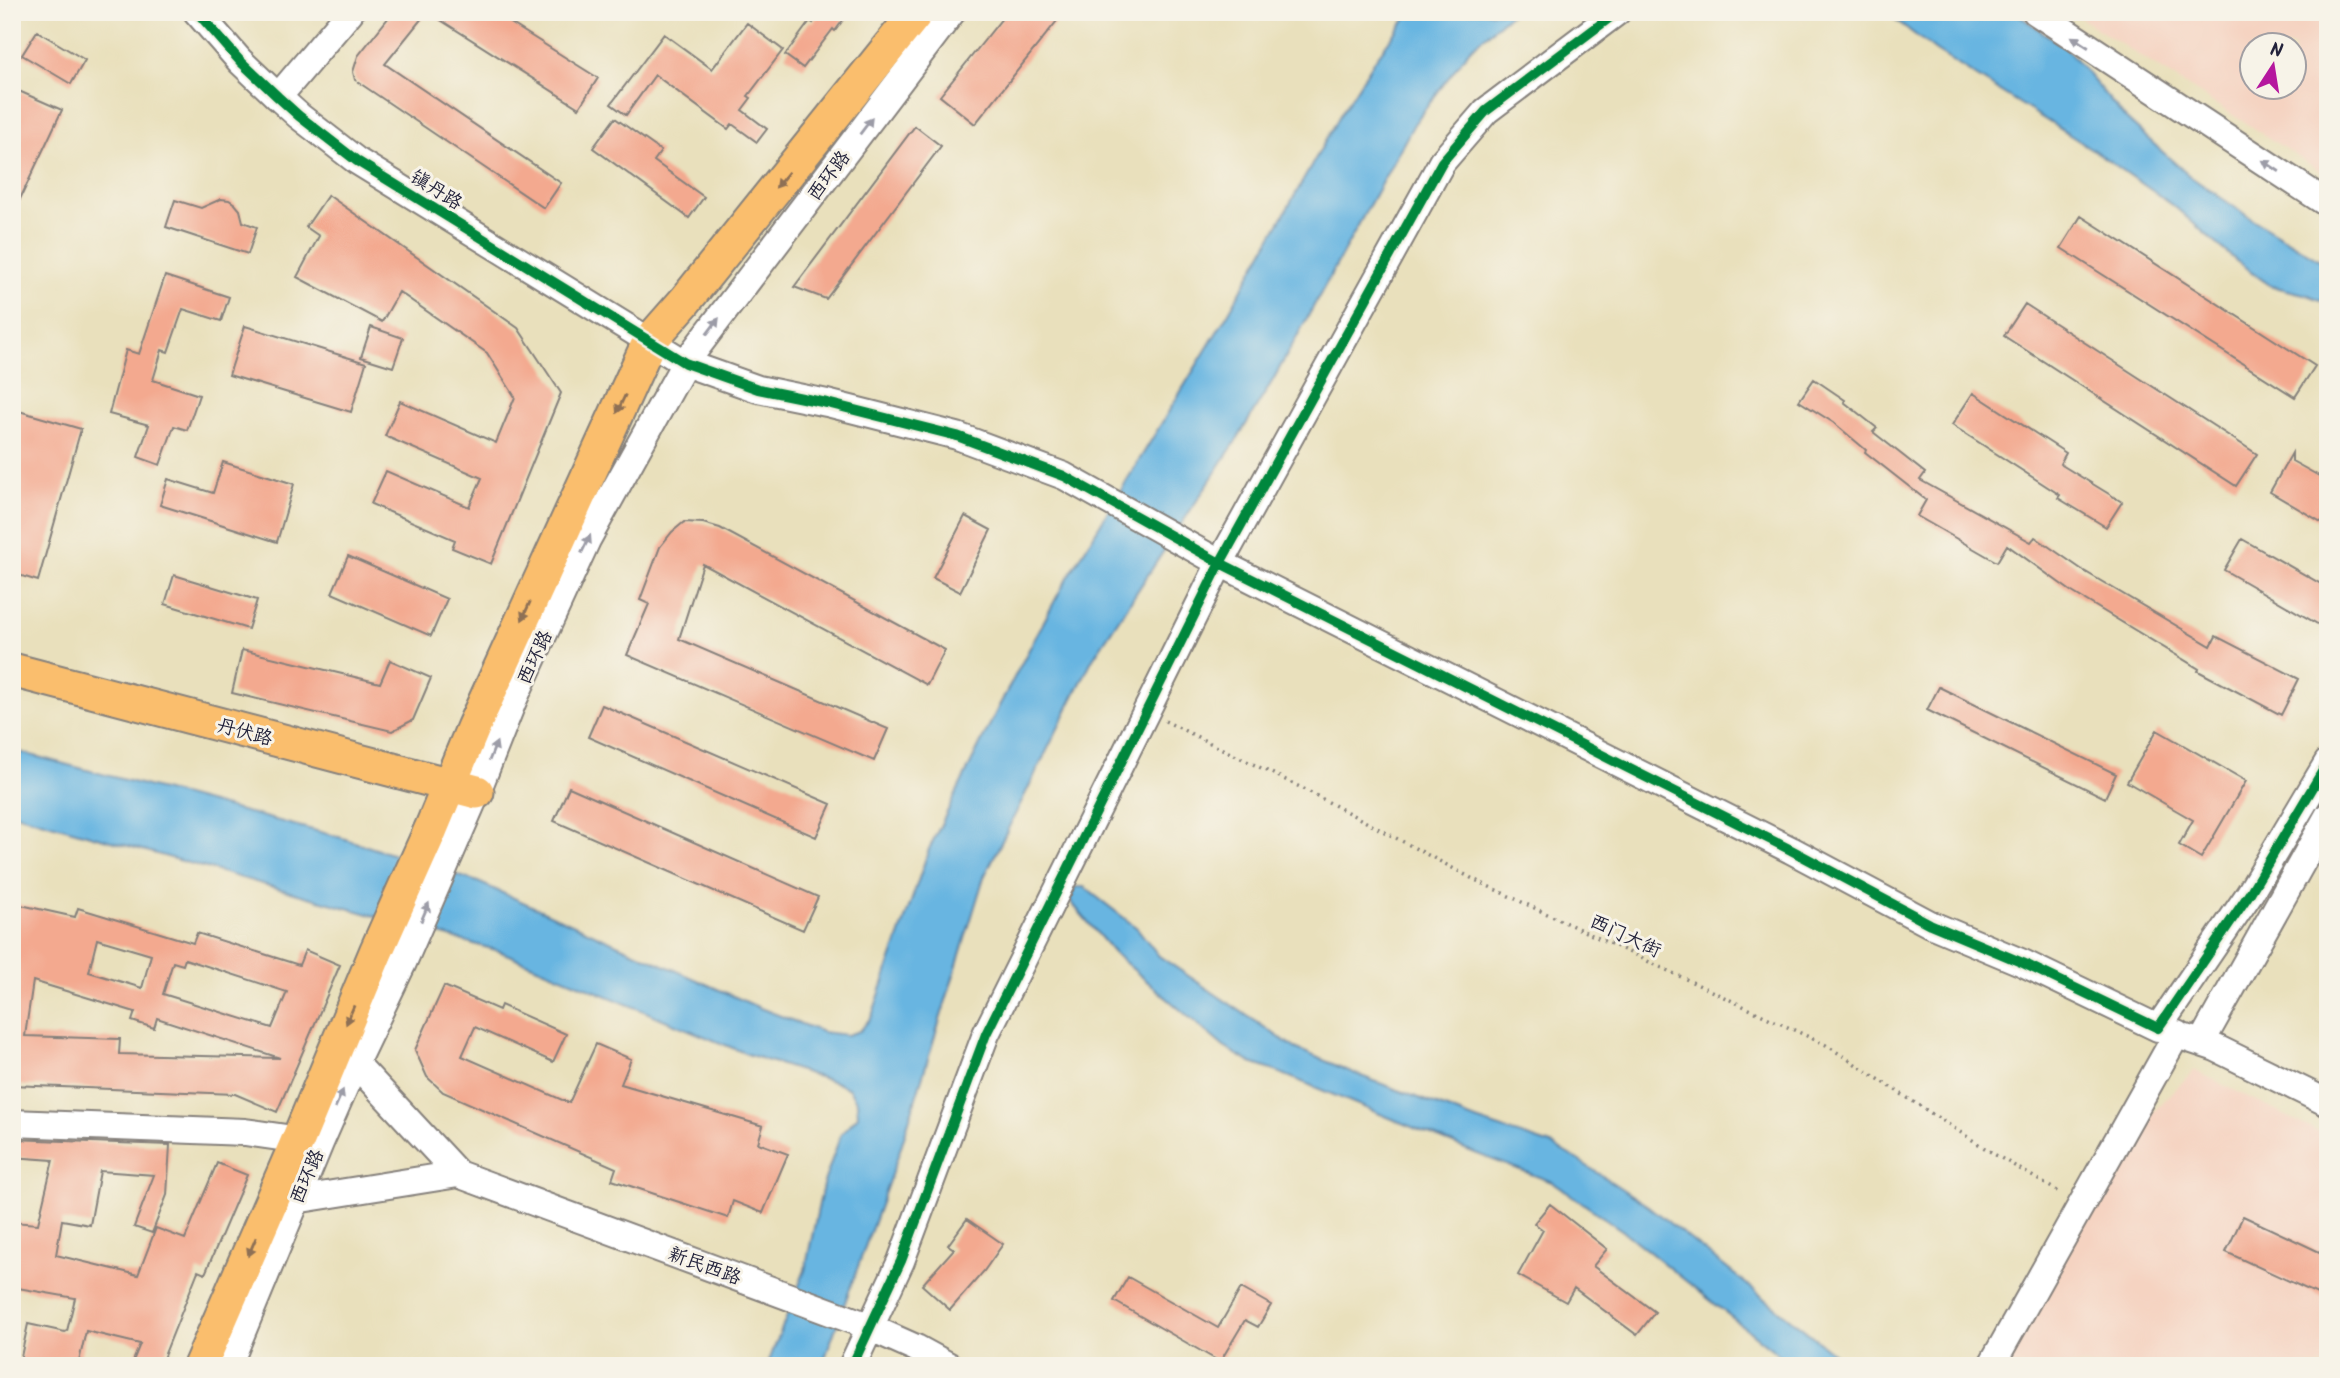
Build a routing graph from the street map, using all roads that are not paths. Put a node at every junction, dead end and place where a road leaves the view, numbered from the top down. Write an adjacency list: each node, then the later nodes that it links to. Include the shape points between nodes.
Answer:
1 (197, 12): 7 (street, 镇丹路)
2 (350, 12): 7 (street)
3 (917, 12): 9 (main road, 西环路, one-way to 9)
4 (952, 12): 10 (street, 西环路, one-way to 4)
5 (1617, 12): 11 (street, via 1486,111 1442,162)
6 (2036, 12): 8 (street, one-way to 6)
7 (278, 97): 9 (street, 镇丹路, via 357,160)
8 (2328, 204)
9 (649, 342): 10 (street, 镇丹路); 14 (main road, 西环路, one-way to 14, via 478,716)
10 (685, 363): 11 (street, 镇丹路, via 758,388 957,436 1076,482); 14 (street, 西环路, one-way to 10, via 513,701 587,540)
11 (1220, 563): 17 (street, 镇丹路, via 1930,924); 24 (street, via 986,1034 901,1261)
12 (12, 670): 14 (main road, 丹伏路)
13 (2328, 762): 17 (street, via 2250,894)
14 (463, 789): 16 (main road, 西环路)
15 (2328, 816): 17 (street)
16 (389, 959): 18 (street, 西环路); 21 (main road, 西环路, one-way to 21)
17 (2179, 1035): 19 (street, 镇丹路, via 2216,1048); 29 (street)
18 (355, 1063): 21 (street, 西环路, one-way to 18); 22 (street, 新民西路)
19 (2328, 1103)
20 (12, 1123): 21 (street, via 245,1132)
21 (309, 1141): 23 (street, 西环路); 25 (main road, 西环路, one-way to 25)
22 (458, 1174): 23 (street, 新民西路); 24 (street, 新民西路)
23 (295, 1200): 26 (street, 西环路)
24 (865, 1325): 27 (street); 28 (street, 新民西路)
25 (201, 1366)
26 (228, 1366)
27 (852, 1366)
28 (949, 1366)
29 (1991, 1366)

